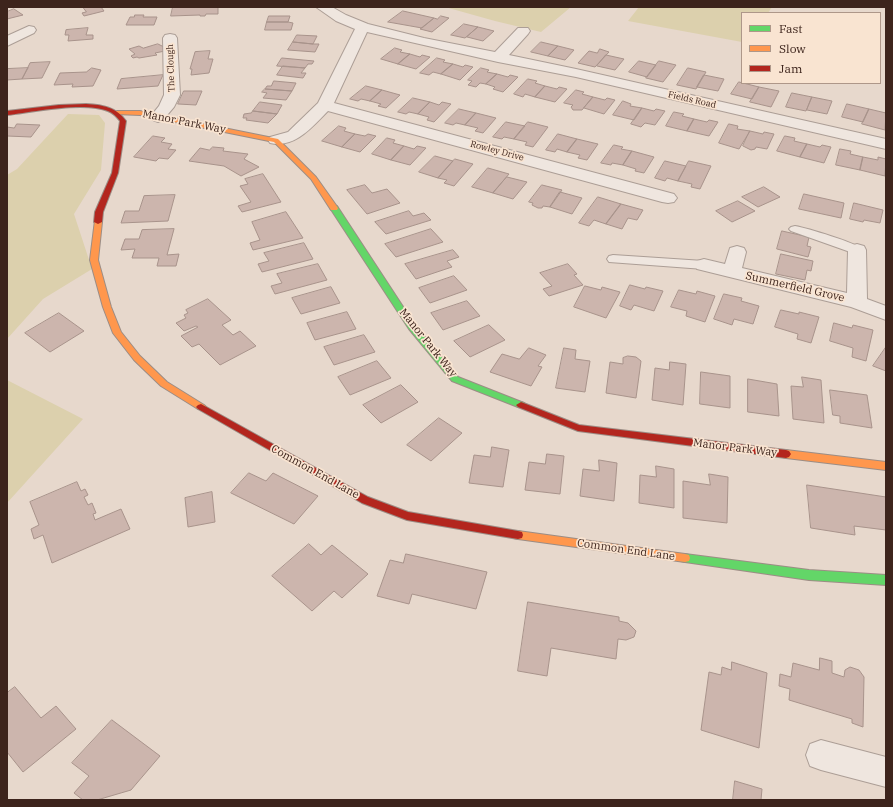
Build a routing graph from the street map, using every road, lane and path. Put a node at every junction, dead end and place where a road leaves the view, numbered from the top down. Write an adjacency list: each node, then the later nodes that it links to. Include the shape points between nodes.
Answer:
1 (323, 7): 2 (street, Fields Road)
2 (363, 27): 7 (street, Fields Road); 8 (street)
3 (29, 30): 6 (street)
4 (523, 31): 7 (street)
5 (170, 38): 11 (street, The Clough, via 172,95)
6 (7, 42)
7 (498, 58): 13 (street, Fields Road, via 576,73)
8 (325, 105): 12 (street, via 294,135); 14 (street, Rowley Drive)
9 (7, 113): 10 (street, via 67,107 106,108)
10 (117, 113): 11 (street, Manor Park Way, via 140,113); 24 (street, Common End Lane, via 123,121 120,143 115,172 99,212 94,260 107,307 117,332 137,358 164,384 206,410 365,500 407,516 531,537 801,574)
11 (158, 117): 12 (street, Manor Park Way)
12 (276, 140): 23 (street, Manor Park Way, via 314,178 412,327 455,379 578,428)
13 (886, 144)
14 (668, 198)
15 (795, 229): 16 (lane)
16 (857, 250): 21 (street, Summerfield Grove)
17 (738, 252): 20 (street, Summerfield Grove)
18 (613, 259): 19 (lane)
19 (704, 265): 20 (street, Summerfield Grove)
20 (732, 272): 21 (street, Summerfield Grove)
21 (857, 302): 22 (street, Summerfield Grove)
22 (886, 313)
23 (886, 466)
24 (886, 580)
25 (821, 755): 26 (street)
26 (886, 772)

